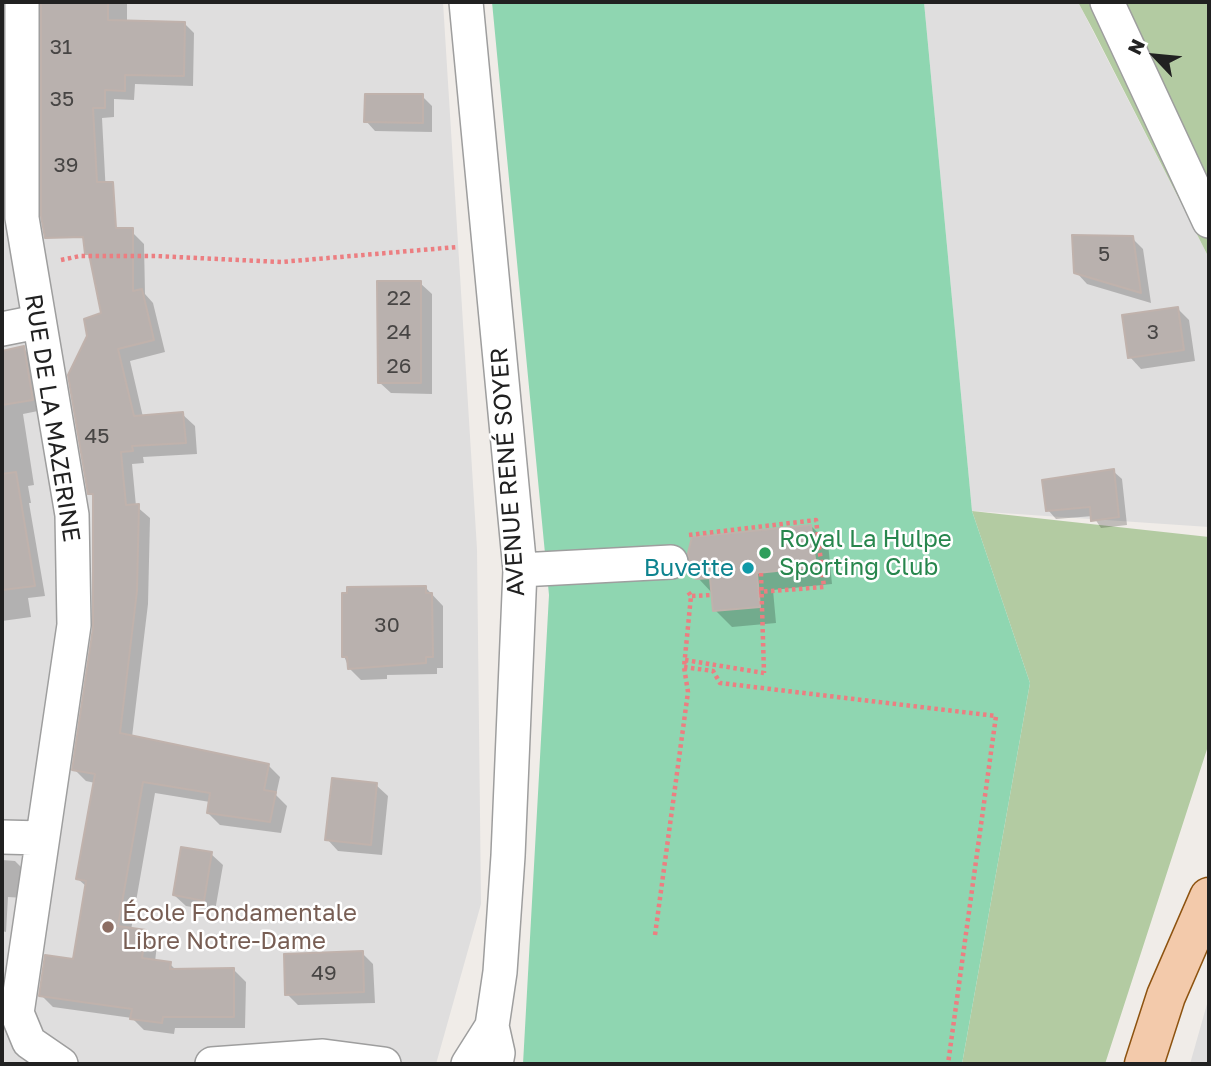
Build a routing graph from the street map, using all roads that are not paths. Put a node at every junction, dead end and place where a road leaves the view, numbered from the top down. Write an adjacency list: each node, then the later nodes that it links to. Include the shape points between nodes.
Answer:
1 (22, 2): 5 (street, RUE DE LA MAZERINE, via 22,218)
2 (466, 2): 8 (street, AVENUE RENÉ SOYER)
3 (1107, 2): 4 (street)
4 (1209, 221)
5 (37, 322): 6 (street); 10 (street, RUE DE LA MAZERINE, via 72,514 74,625)
6 (2, 329)
7 (671, 562): 8 (street)
8 (520, 570): 12 (street, AVENUE RENÉ SOYER, via 508,856)
9 (2, 837): 10 (street)
10 (42, 838): 13 (street, RUE DE LA MAZERINE, via 17,1013 29,1042)
11 (1209, 897): 18 (main road, via 1166,996)
12 (492, 1026): 16 (street, AVENUE RENÉ SOYER); 17 (street, AVENUE RENÉ SOYER)
13 (61, 1064)
14 (212, 1064): 15 (street, via 323,1056)
15 (384, 1064)
16 (468, 1064)
17 (496, 1064)
18 (1144, 1064)

